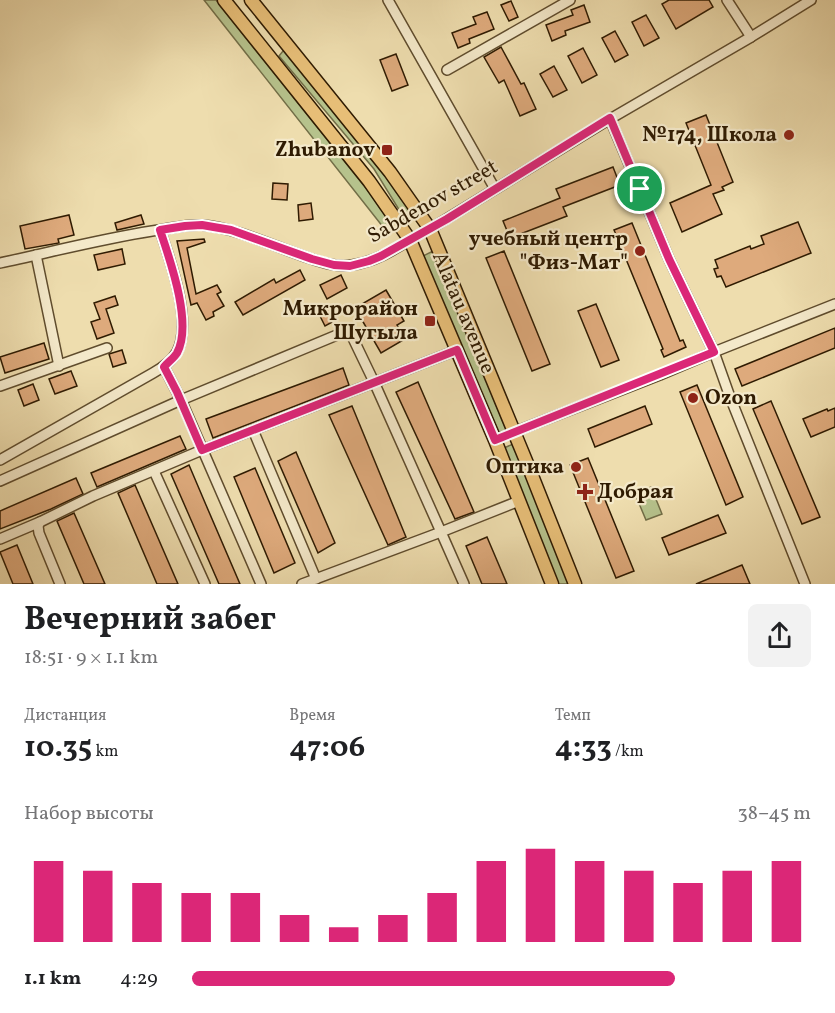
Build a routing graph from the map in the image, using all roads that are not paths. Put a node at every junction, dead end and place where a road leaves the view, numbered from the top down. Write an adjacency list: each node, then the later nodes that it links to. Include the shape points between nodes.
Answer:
1 (224, 0): 9 (main road, Alatau avenue)
2 (251, 0): 8 (main road, Alatau avenue)
3 (388, 0): 12 (street)
4 (570, 0): 10 (street)
5 (727, 0): 7 (street)
6 (811, 0): 7 (street, Sabdenov street)
7 (751, 37): 11 (street, Sabdenov street)
8 (285, 43): 9 (main road); 13 (main road, Alatau avenue, via 390,172)
9 (269, 56): 15 (main road, Alatau avenue, via 369,181)
10 (447, 70)
11 (610, 118): 12 (street, Sabdenov street); 21 (street, via 669,259)
12 (495, 189): 13 (street, Sabdenov street)
13 (430, 229): 15 (main road, Sabdenov street); 28 (main road, Alatau avenue)
14 (160, 230): 15 (street, Sabdenov street, via 194,225 231,230 312,259 350,266 381,256); 16 (street, Sabdenov street); 23 (street, via 182,315 177,354)
15 (410, 240): 20 (main road, Alatau avenue)
16 (36, 255): 17 (street, Sabdenov street); 22 (street)
17 (0, 263)
18 (835, 304): 21 (street)
19 (107, 348): 22 (street)
20 (457, 350): 24 (street); 29 (main road, Alatau avenue)
21 (714, 352): 28 (street); 46 (street)
22 (59, 366): 25 (street)
23 (164, 367): 26 (street); 31 (street)
24 (375, 382): 26 (street, via 349,330); 27 (street); 36 (street)
25 (0, 386)
26 (181, 400): 30 (street); 33 (street)
27 (253, 430): 30 (street); 38 (street)
28 (514, 432): 29 (main road); 45 (main road, Alatau avenue)
29 (495, 440): 34 (main road, Alatau avenue)
30 (202, 450): 32 (street); 41 (street)
31 (0, 460)
32 (154, 471): 35 (street); 40 (street)
33 (0, 482)
34 (519, 501): 36 (street); 44 (main road, Alatau avenue)
35 (40, 522): 37 (street); 39 (street, via 39,532)
36 (441, 532): 38 (street); 43 (street)
37 (0, 539)
38 (316, 579): 42 (street)
39 (60, 584)
40 (205, 584)
41 (261, 584)
42 (302, 584)
43 (464, 584)
44 (552, 584)
45 (575, 584)
46 (805, 584)

